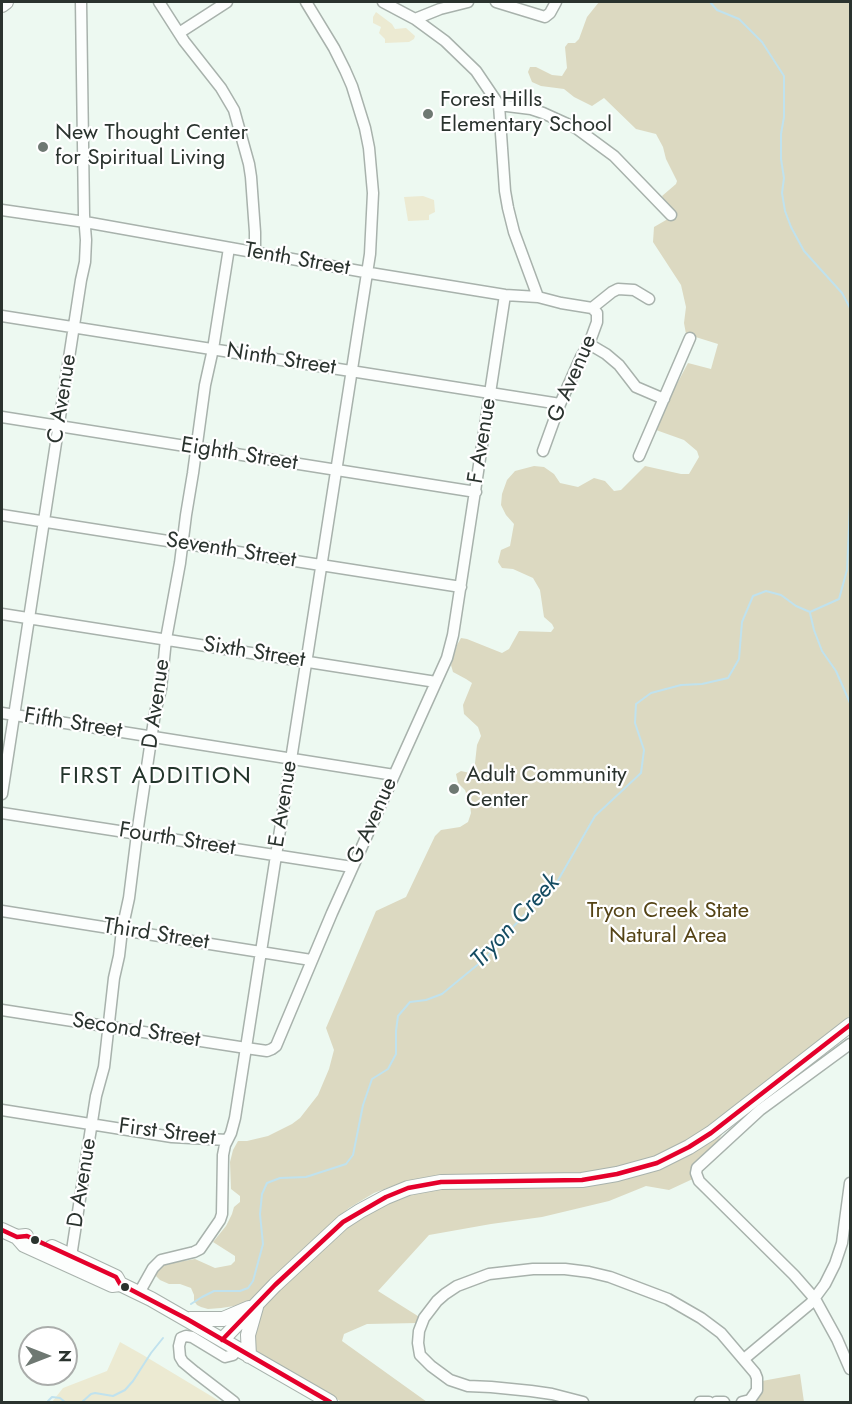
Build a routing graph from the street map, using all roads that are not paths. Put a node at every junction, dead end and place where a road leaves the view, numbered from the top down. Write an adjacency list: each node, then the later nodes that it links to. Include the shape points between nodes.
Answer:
1 (6, 2): 10 (main road)
2 (81, 2): 16 (street, C Avenue)
3 (159, 2): 12 (street)
4 (227, 2): 12 (street)
5 (306, 2): 19 (street, E Avenue, via 348,78 369,148 373,215)
6 (383, 2): 11 (street)
7 (468, 2): 11 (street)
8 (496, 2): 9 (street, via 544,17)
9 (556, 2)
10 (2, 5)
11 (415, 19): 13 (street, via 445,40 476,71)
12 (179, 33): 18 (street, via 234,110 251,177)
13 (499, 105): 15 (street, via 543,112 576,128 614,156); 21 (street, via 508,208)
14 (2, 210): 16 (street, Tenth Street)
15 (671, 215)
16 (85, 222): 17 (street, Tenth Street); 25 (street, C Avenue, via 85,262)
17 (229, 248): 18 (street, Tenth Street); 28 (street, D Avenue)
18 (255, 252): 19 (street, Tenth Street)
19 (367, 272): 20 (street, Tenth Street); 29 (street, E Avenue)
20 (505, 295): 21 (street, Tenth Street); 30 (street, F Avenue)
21 (538, 297): 23 (street, Tenth Street)
22 (649, 299): 23 (street, via 634,290 618,290)
23 (592, 308): 27 (street, G Avenue, via 597,318)
24 (2, 316): 25 (street, Ninth Street)
25 (74, 327): 28 (street, Ninth Street); 34 (street, C Avenue)
26 (690, 338): 31 (street)
27 (589, 344): 31 (street, via 619,365 636,387); 32 (street, G Avenue)
28 (213, 349): 29 (street, Ninth Street); 35 (street, D Avenue)
29 (352, 371): 30 (street, Ninth Street); 38 (street, E Avenue)
30 (491, 393): 32 (street, Ninth Street); 39 (street, F Avenue)
31 (664, 399): 37 (street)
32 (560, 404): 36 (street, G Avenue)
33 (2, 417): 34 (street, Eighth Street)
34 (59, 426): 35 (street, Eighth Street); 41 (street, C Avenue)
35 (196, 448): 38 (street, Eighth Street); 42 (street, D Avenue)
36 (543, 451)
37 (639, 456)
38 (336, 470): 39 (street, Eighth Street); 43 (street, E Avenue)
39 (476, 492): 44 (street, F Avenue)
40 (2, 515): 41 (street, Seventh Street)
41 (44, 522): 42 (street, Seventh Street); 46 (street, C Avenue)
42 (183, 543): 43 (street, Seventh Street); 47 (street, D Avenue)
43 (321, 565): 44 (street, Seventh Street); 48 (street, E Avenue)
44 (461, 587): 49 (street, G Avenue, via 450,651)
45 (2, 614): 46 (street, Sixth Street)
46 (29, 618): 47 (street, Sixth Street); 51 (street, C Avenue)
47 (166, 639): 48 (street, Sixth Street); 52 (street, D Avenue)
48 (306, 662): 49 (street, Sixth Street); 53 (street, E Avenue)
49 (436, 682): 54 (street, G Avenue)
50 (2, 713): 51 (street, Fifth Street)
51 (14, 715): 52 (street, Fifth Street); 55 (street, C Avenue)
52 (153, 737): 53 (street, Fifth Street); 57 (street, D Avenue)
53 (291, 759): 54 (street, Fifth Street); 58 (street, E Avenue)
54 (394, 775): 59 (street, G Avenue)
55 (2, 794)
56 (2, 813): 57 (street, Fourth Street)
57 (137, 834): 58 (street, Fourth Street); 61 (street, D Avenue)
58 (276, 856): 59 (street, Fourth Street); 62 (street, E Avenue)
59 (352, 867): 63 (street, G Avenue)
60 (2, 911): 61 (street, Third Street)
61 (122, 930): 62 (street, Third Street); 66 (street, D Avenue)
62 (261, 952): 63 (street, Third Street); 68 (street, E Avenue)
63 (311, 960): 69 (street, G Avenue, via 276,1046)
64 (2, 1010): 66 (street, Second Street)
65 (850, 1025): 78 (main road, via 711,1133 657,1162 582,1180 419,1185 369,1206 343,1222)
66 (108, 1027): 68 (street, Second Street); 71 (street, D Avenue)
67 (850, 1044): 77 (street, via 760,1110 696,1173 699,1181)
68 (246, 1048): 69 (street, Second Street); 72 (street, E Avenue, via 235,1118)
69 (270, 1050)
70 (2, 1110): 71 (street, First Street)
71 (92, 1124): 72 (street, First Street, via 172,1137); 75 (street, D Avenue)
72 (227, 1140): 76 (street, E Avenue, via 220,1220 198,1250 156,1263)
73 (850, 1183): 77 (street, via 838,1258)
74 (2, 1230): 75 (main road, via 17,1237 27,1236)
75 (71, 1261): 76 (main road, via 116,1277 120,1284)
76 (139, 1293): 79 (main road)
77 (815, 1299): 82 (street); 83 (street)
78 (257, 1305): 79 (main road, via 223,1319); 80 (main road); 81 (main road)
79 (187, 1319): 80 (main road)
80 (222, 1340): 81 (main road)
81 (243, 1353): 84 (street, via 225,1357 192,1336 180,1339 183,1362); 85 (main road)
82 (744, 1359): 86 (street, via 712,1325 680,1305 610,1277 579,1270 543,1268 489,1274 445,1294 424,1318 417,1343 420,1355 450,1380); 91 (street, via 758,1384 753,1397)
83 (850, 1369)
84 (234, 1402)
85 (330, 1402)
86 (583, 1402)
87 (700, 1402): 88 (street)
88 (709, 1402)
89 (716, 1402): 90 (street)
90 (724, 1402)
91 (742, 1402)

